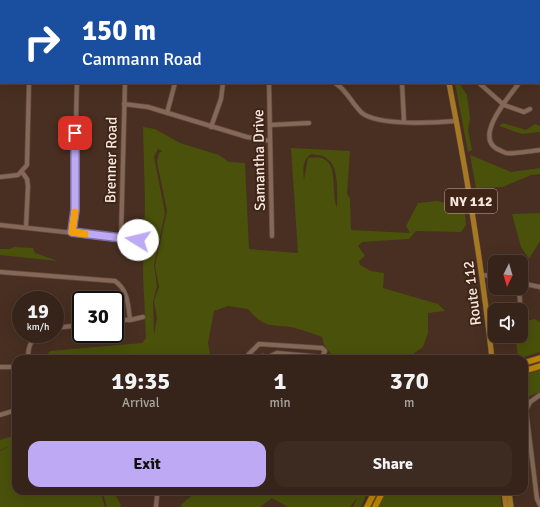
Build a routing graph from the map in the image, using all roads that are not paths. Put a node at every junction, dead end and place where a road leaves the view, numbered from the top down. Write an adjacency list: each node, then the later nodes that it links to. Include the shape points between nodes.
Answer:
1 (29, 84): 23 (street, via 28,158)
2 (77, 84): 27 (street, via 75,210)
3 (125, 84): 12 (street, Brenner Road)
4 (175, 84): 15 (street)
5 (223, 84): 20 (street)
6 (269, 84): 19 (street, Samantha Drive)
7 (336, 84): 16 (street, via 367,116 380,121)
8 (402, 84): 16 (street)
9 (449, 84): 17 (main road, Route 112 / NY 112)
10 (480, 84): 13 (street)
11 (518, 84): 13 (street)
12 (124, 104): 15 (street); 29 (street, Brenner Road)
13 (504, 105): 14 (street, via 524,112); 22 (street, via 488,132 489,141 505,153)
14 (530, 109)
15 (167, 113): 20 (street)
16 (404, 121): 17 (street)
17 (456, 121): 32 (main road, Route 112 / NY 112)
18 (309, 123): 19 (street)
19 (270, 125): 21 (street, Samantha Drive)
20 (212, 127): 21 (street)
21 (270, 141): 28 (street, Samantha Drive)
22 (540, 150)
23 (22, 172): 24 (street); 26 (street, via 28,186)
24 (0, 177)
25 (0, 225): 26 (street)
26 (26, 227): 27 (street)
27 (72, 232): 29 (street)
28 (272, 236)
29 (122, 238): 30 (street)
30 (138, 240)
31 (0, 272): 40 (street, via 115,281 122,286 127,297)
32 (483, 275): 33 (street); 51 (main road, Route 112 / NY 112)
33 (488, 276)
34 (528, 284): 35 (street)
35 (540, 287)
36 (520, 295): 37 (street)
37 (520, 302)
38 (143, 317): 40 (street)
39 (124, 320): 40 (street)
40 (130, 320)
41 (31, 343): 44 (street)
42 (309, 348): 43 (street, via 258,344); 49 (street); 50 (street, via 322,348 325,351)
43 (251, 351): 45 (street); 46 (street)
44 (28, 355)
45 (248, 355)
46 (254, 355)
47 (273, 355): 48 (street, via 277,353)
48 (298, 355)
49 (308, 355)
50 (324, 355)
51 (492, 355)
52 (540, 358): 53 (highway)
53 (528, 362)
54 (540, 366): 57 (highway)
55 (0, 367): 56 (street)
56 (12, 367)
57 (528, 370)
58 (540, 395): 59 (street)
59 (528, 406)
60 (12, 411): 61 (street)
61 (0, 415)
62 (528, 426): 64 (street)
63 (528, 449): 64 (street)
64 (531, 449): 65 (street); 71 (street, via 537,499)
65 (528, 450)
66 (156, 495): 72 (street)
67 (372, 495): 73 (highway)
68 (381, 495): 74 (highway)
69 (504, 495): 75 (main road)
70 (510, 495): 76 (main road)
71 (540, 505)
72 (156, 507)
73 (367, 507)
74 (375, 507)
75 (506, 507)
76 (511, 507)

